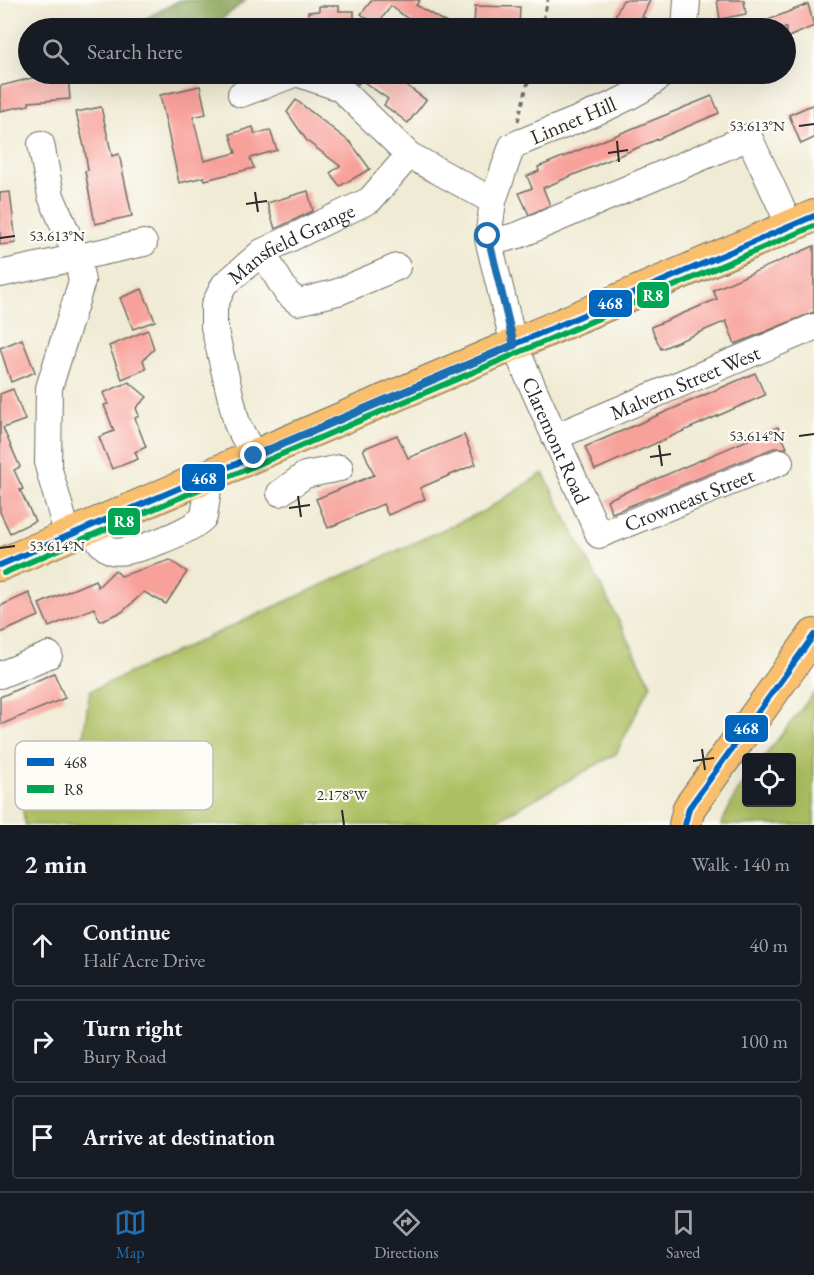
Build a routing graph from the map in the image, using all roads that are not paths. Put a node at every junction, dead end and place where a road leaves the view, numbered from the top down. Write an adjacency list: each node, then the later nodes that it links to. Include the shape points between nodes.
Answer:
1 (687, 0): 2 (street)
2 (686, 18)
3 (268, 84): 6 (street)
4 (329, 84): 8 (street, via 340,88)
5 (652, 84): 9 (street, Linnet Hill, via 512,146)
6 (241, 94)
7 (41, 144): 14 (street, via 51,196)
8 (409, 155): 9 (street); 13 (street, Mansfield Grange, via 370,200)
9 (493, 201): 11 (street)
10 (802, 221): 11 (street, via 749,137 519,235 504,239); 18 (main road)
11 (488, 236): 18 (street, Claremont Road)
12 (144, 243): 14 (street)
13 (262, 252): 15 (street, via 287,293 298,302 338,292); 21 (street, Mansfield Grange, via 224,285 214,306 214,327 237,424)
14 (77, 257): 16 (street); 26 (street, via 82,281 49,388 48,466)
15 (397, 267)
16 (0, 274)
17 (814, 327): 19 (street, Malvern Street West)
18 (514, 345): 19 (street, Claremont Road); 20 (main road)
19 (555, 437): 27 (street, Claremont Road)
20 (291, 440): 21 (main road); 24 (street)
21 (254, 456): 26 (main road)
22 (780, 462): 27 (street, Crowneast Street)
23 (340, 468): 24 (street)
24 (305, 475): 25 (street)
25 (280, 493)
26 (79, 531): 28 (main road)
27 (599, 535)
28 (0, 565)
29 (814, 635): 32 (main road, via 689,808)
30 (49, 655): 31 (street)
31 (0, 675)
32 (685, 825)

